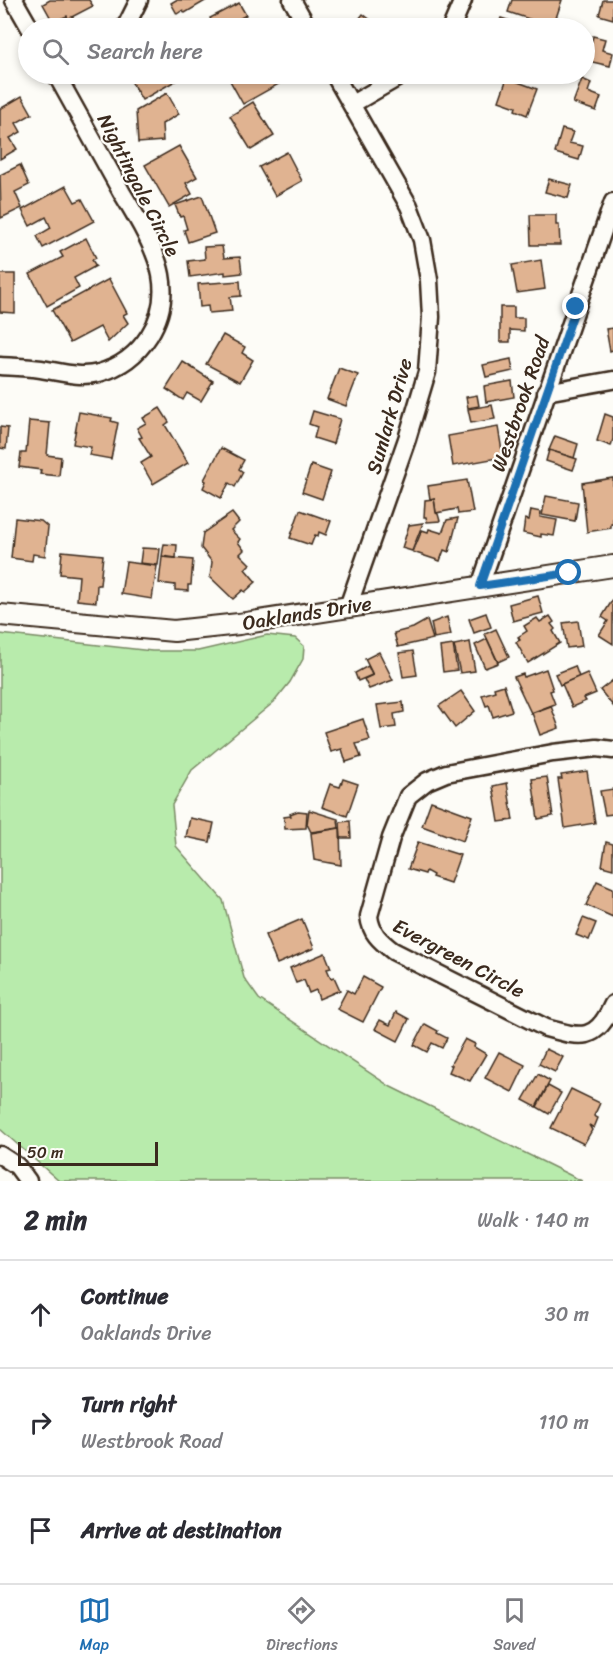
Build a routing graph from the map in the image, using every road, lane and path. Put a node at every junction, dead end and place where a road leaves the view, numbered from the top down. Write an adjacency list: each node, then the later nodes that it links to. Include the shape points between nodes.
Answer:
1 (14, 0): 5 (street)
2 (139, 0): 6 (street)
3 (292, 0): 7 (street)
4 (463, 0): 8 (street)
5 (24, 18)
6 (130, 18)
7 (303, 18)
8 (455, 18)
9 (64, 84): 14 (street, Nightingale Circle, via 157,261 161,274 159,317 146,342 130,357 99,373 70,375)
10 (340, 84): 12 (street, Sunlark Drive)
11 (387, 84): 12 (street)
12 (352, 104): 19 (street, Sunlark Drive, via 409,206 422,240 431,317 424,383)
13 (613, 202): 16 (street, Westbrook Road)
14 (0, 366)
15 (613, 380): 16 (street)
16 (546, 392): 18 (street, Westbrook Road)
17 (613, 566): 18 (street, Oaklands Drive)
18 (480, 586): 19 (street, Oaklands Drive)
19 (348, 607): 20 (street, Oaklands Drive, via 174,631)
20 (0, 615)
21 (613, 750): 22 (street, Evergreen Circle, via 553,753 446,773 427,781 408,796 369,916 370,928 378,940 393,951 546,1028 585,1035 598,1029)
22 (613, 1004)
23 (0, 1155): 24 (street, via 17,1166)
24 (28, 1181)

